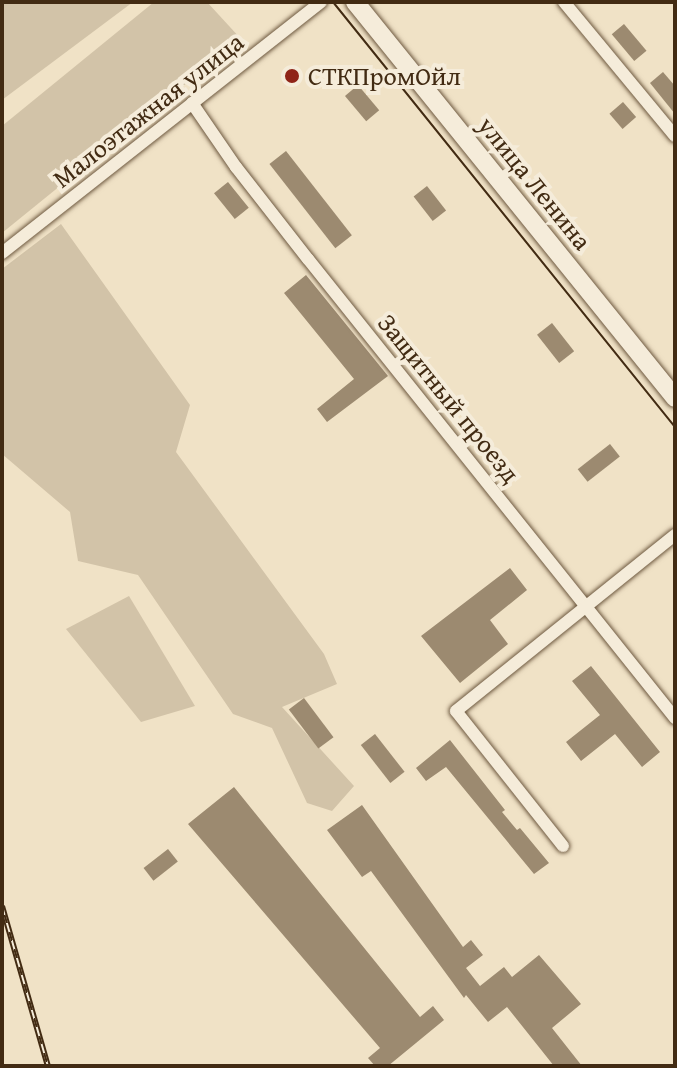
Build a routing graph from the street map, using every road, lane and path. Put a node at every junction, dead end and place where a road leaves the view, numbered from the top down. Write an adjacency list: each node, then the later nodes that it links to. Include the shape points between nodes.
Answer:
1 (321, 2): 4 (street, Малоэтажная улица)
2 (355, 2): 7 (main road, улица Ленина)
3 (564, 2): 5 (street)
4 (192, 103): 6 (street, Малоэтажная улица); 9 (street, Защитный проезд, via 299,248)
5 (675, 136)
6 (2, 253)
7 (675, 398)
8 (675, 535): 9 (street)
9 (587, 605): 10 (street, Защитный проезд); 11 (street, via 456,711)
10 (675, 718)
11 (563, 846)

